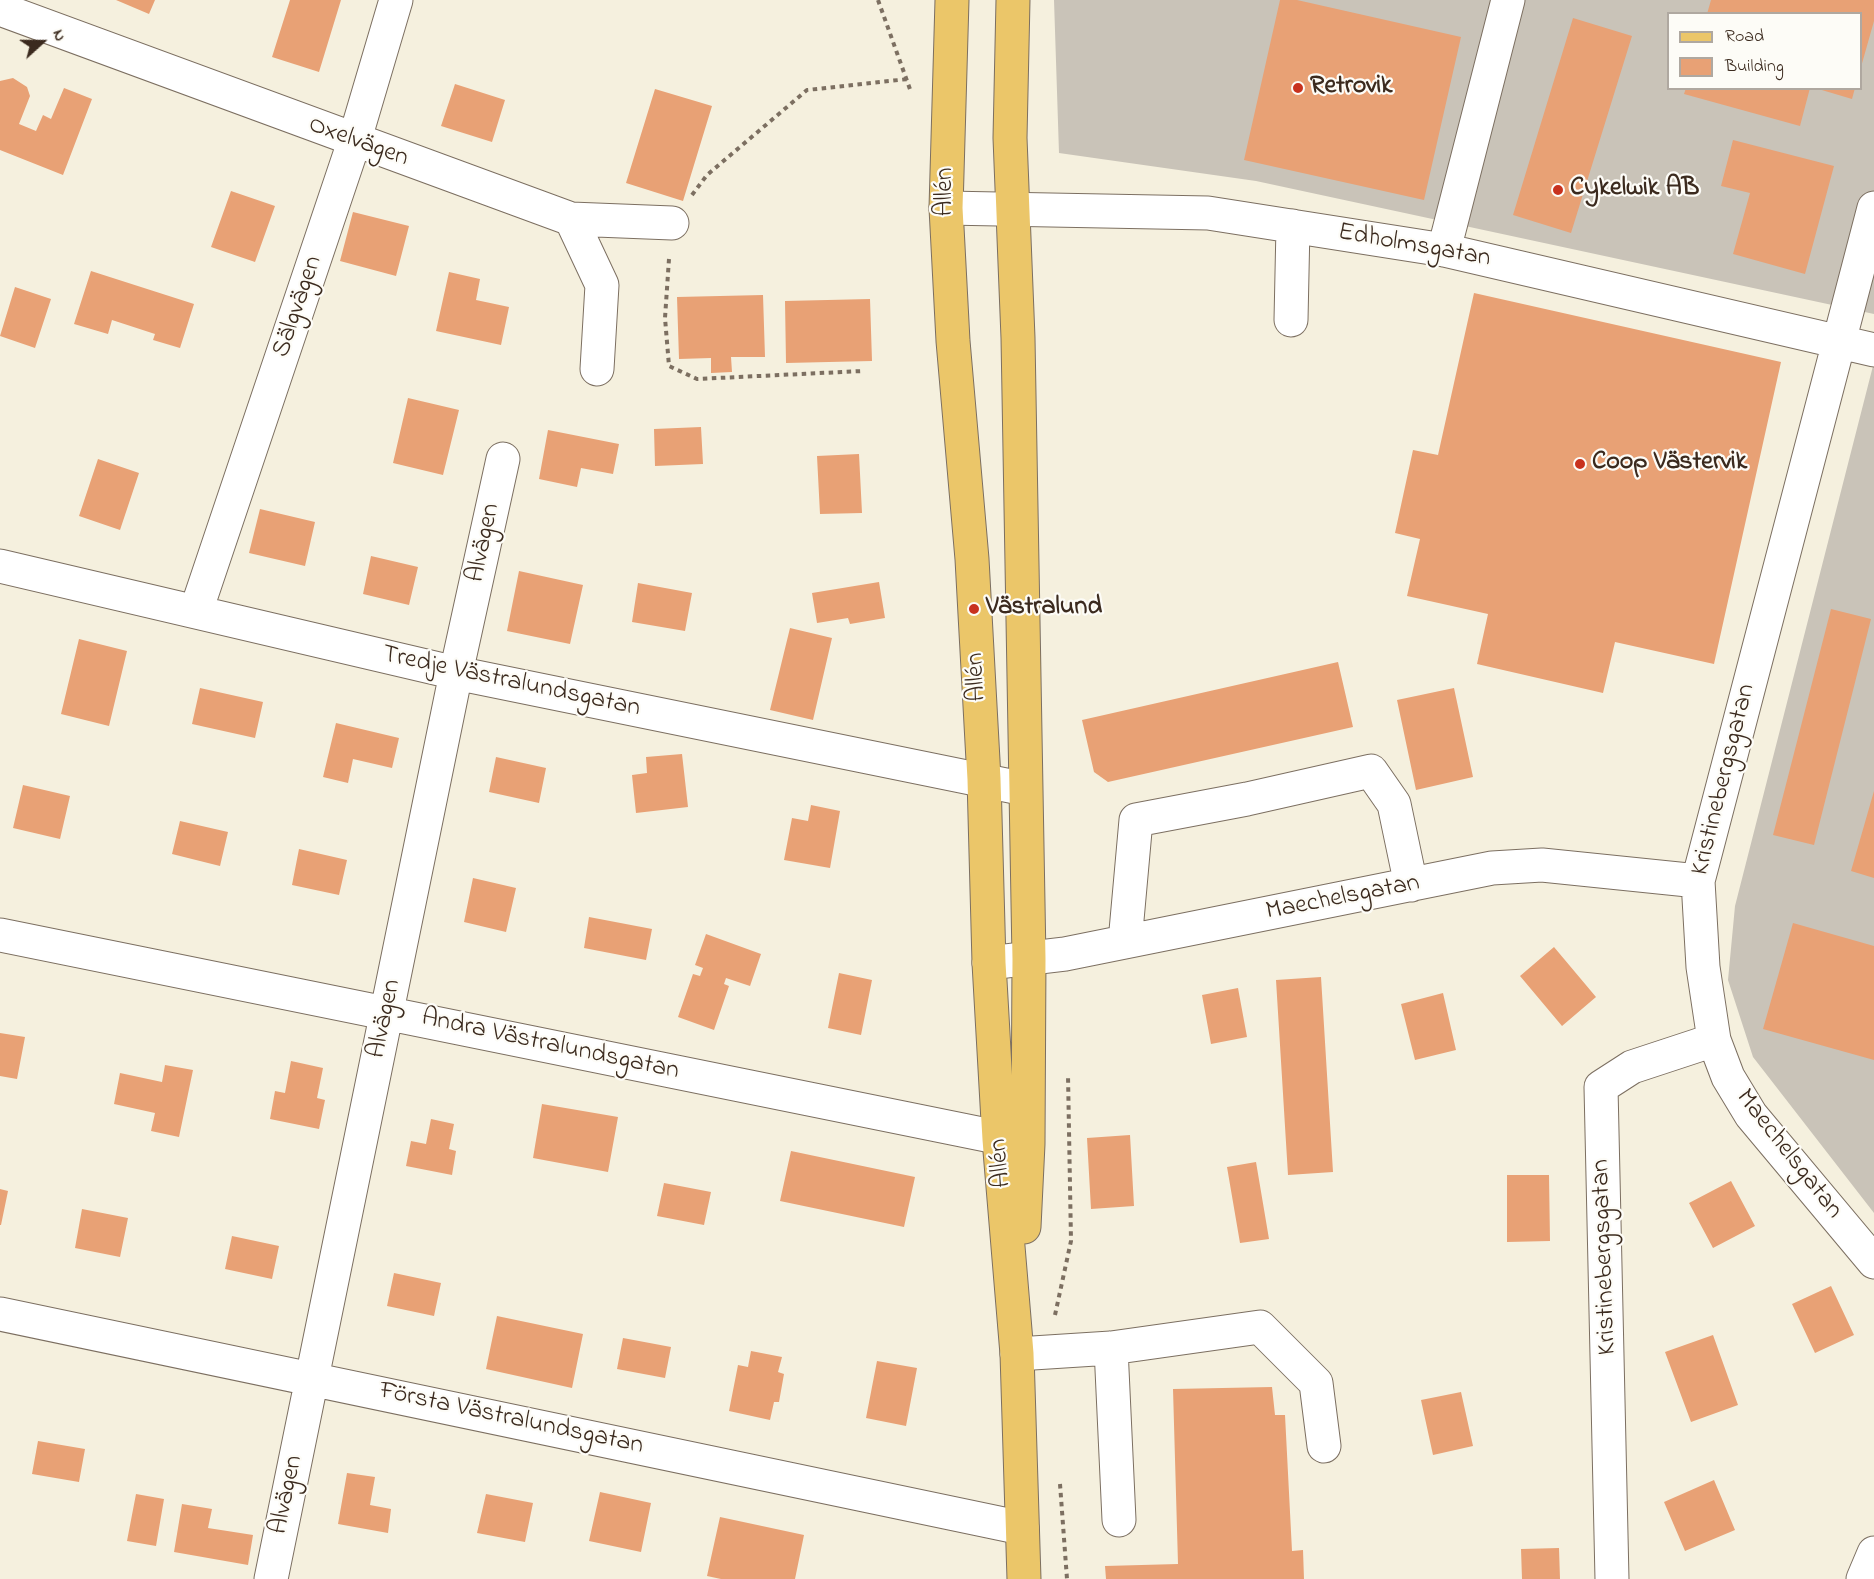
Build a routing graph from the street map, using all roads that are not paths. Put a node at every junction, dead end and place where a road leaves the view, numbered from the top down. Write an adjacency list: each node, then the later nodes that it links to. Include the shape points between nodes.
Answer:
1 (396, 0): 6 (street, Sälgvägen)
2 (952, 0): 7 (main road, Allén)
3 (1013, 0): 8 (main road, Allén)
4 (1508, 0): 13 (street)
5 (0, 9): 6 (street, Oxelvägen)
6 (354, 142): 10 (street, Oxelvägen); 20 (street, Sälgvägen)
7 (946, 208): 8 (street, Edholmsgatan); 22 (main road, Allén)
8 (1012, 208): 12 (street, Edholmsgatan, via 1208,213); 23 (main road, Allén, via 1018,338)
9 (1874, 208): 15 (street, Kristinebergsgatan)
10 (571, 219): 11 (street, Oxelvägen); 17 (street, via 602,285)
11 (672, 223)
12 (1293, 226): 13 (street, Edholmsgatan); 14 (street)
13 (1444, 250): 15 (street, Edholmsgatan)
14 (1291, 320)
15 (1837, 340): 16 (street, Edholmsgatan); 24 (street, Kristinebergsgatan)
16 (1874, 350)
17 (597, 369)
18 (503, 459): 21 (street, Alvägen)
19 (0, 566): 20 (street, Tredje Västralundsgatan)
20 (196, 611): 21 (street, Tredje Västralundsgatan)
21 (456, 674): 22 (street, Tredje Västralundsgatan); 30 (street, Alvägen)
22 (984, 779): 23 (street, Tredje Västralundsgatan); 29 (main road, Allén)
23 (1025, 789): 28 (main road, Allén)
24 (1698, 880): 25 (street, Maechelsgatan, via 1542,865 1492,868); 31 (street, Kristinebergsgatan, via 1703,967)
25 (1411, 885): 27 (street, Maechelsgatan); 27 (street, via 1394,804 1371,771 1136,820)
26 (0, 935): 30 (street, Andra Västralundsgatan)
27 (1125, 942): 28 (street, Maechelsgatan)
28 (1029, 959): 29 (street, Maechelsgatan); 32 (main road, Allén)
29 (989, 963): 32 (main road, Allén)
30 (387, 1012): 32 (street, Andra Västralundsgatan); 37 (street, Alvägen)
31 (1714, 1040): 33 (street, Maechelsgatan, via 1728,1077 1751,1115); 44 (street, Kristinebergsgatan, via 1632,1067 1601,1087)
32 (1014, 1142): 36 (main road, Allén)
33 (1874, 1262)
34 (0, 1314): 37 (street, Första Västralundsgatan)
35 (1111, 1348): 36 (street); 38 (street, via 1260,1327 1316,1383); 39 (street)
36 (1017, 1354): 40 (main road, Allén)
37 (312, 1379): 40 (street, Första Västralundsgatan); 42 (street, Alvägen)
38 (1324, 1446)
39 (1119, 1520)
40 (1022, 1528): 43 (main road, Allén)
41 (1874, 1553): 45 (street)
42 (271, 1579)
43 (1024, 1579)
44 (1612, 1579)
45 (1863, 1579)

